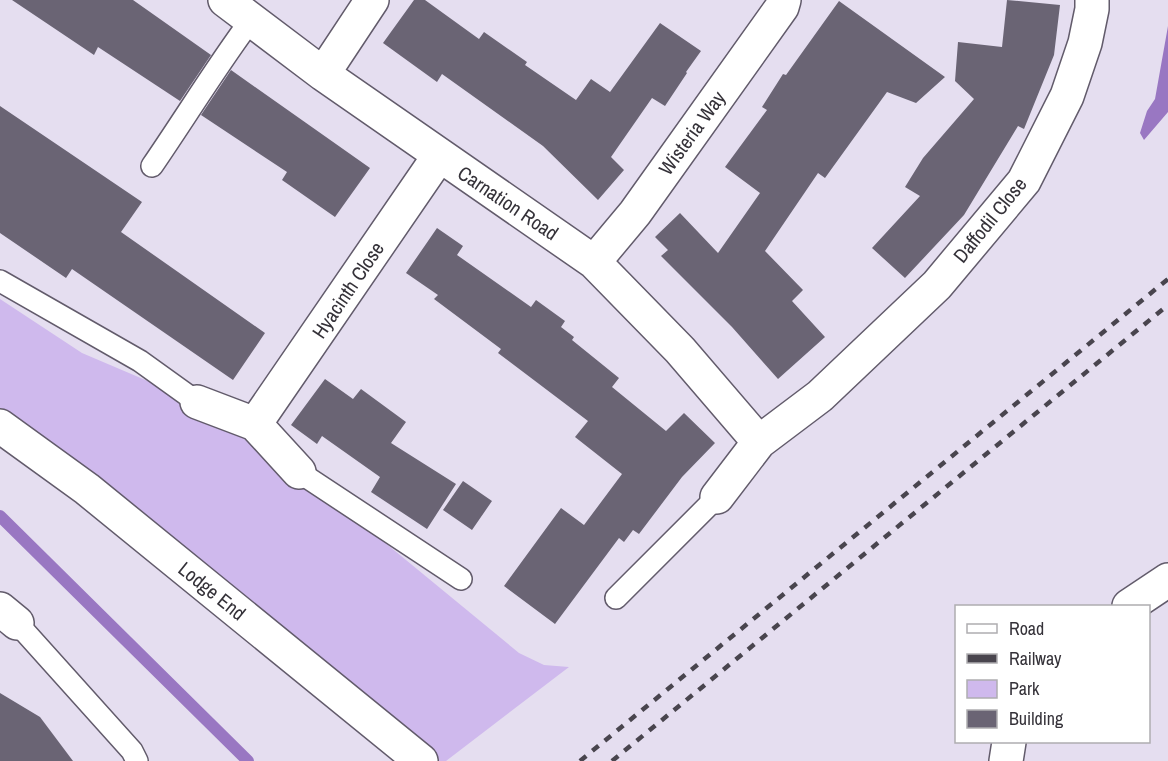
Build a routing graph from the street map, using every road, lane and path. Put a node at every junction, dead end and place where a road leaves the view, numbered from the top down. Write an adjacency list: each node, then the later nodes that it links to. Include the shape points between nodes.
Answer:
1 (225, 0): 5 (street, Carnation Road)
2 (372, 0): 6 (street)
3 (784, 0): 9 (street, Wisteria Way, via 641,205)
4 (1092, 0): 14 (street, Daffodil Close, via 1085,43 1067,96 1024,181 937,285 819,396)
5 (251, 20): 6 (street, Carnation Road); 8 (lane)
6 (323, 74): 7 (street, Carnation Road)
7 (439, 156): 9 (street, Carnation Road); 12 (street, Hyacinth Close)
8 (152, 166)
9 (594, 262): 14 (street, Carnation Road, via 680,350)
10 (0, 281): 11 (lane, via 140,361)
11 (197, 402): 12 (street)
12 (255, 424): 15 (street)
13 (0, 426): 24 (street, Lodge End, via 87,489)
14 (759, 442): 16 (street)
15 (299, 472): 17 (lane)
16 (717, 496): 19 (lane)
17 (461, 579)
18 (1168, 580): 20 (street)
19 (616, 598)
20 (1130, 605)
21 (9, 616): 23 (lane)
22 (1009, 743): 25 (street)
23 (137, 761)
24 (421, 761)
25 (1006, 761)

